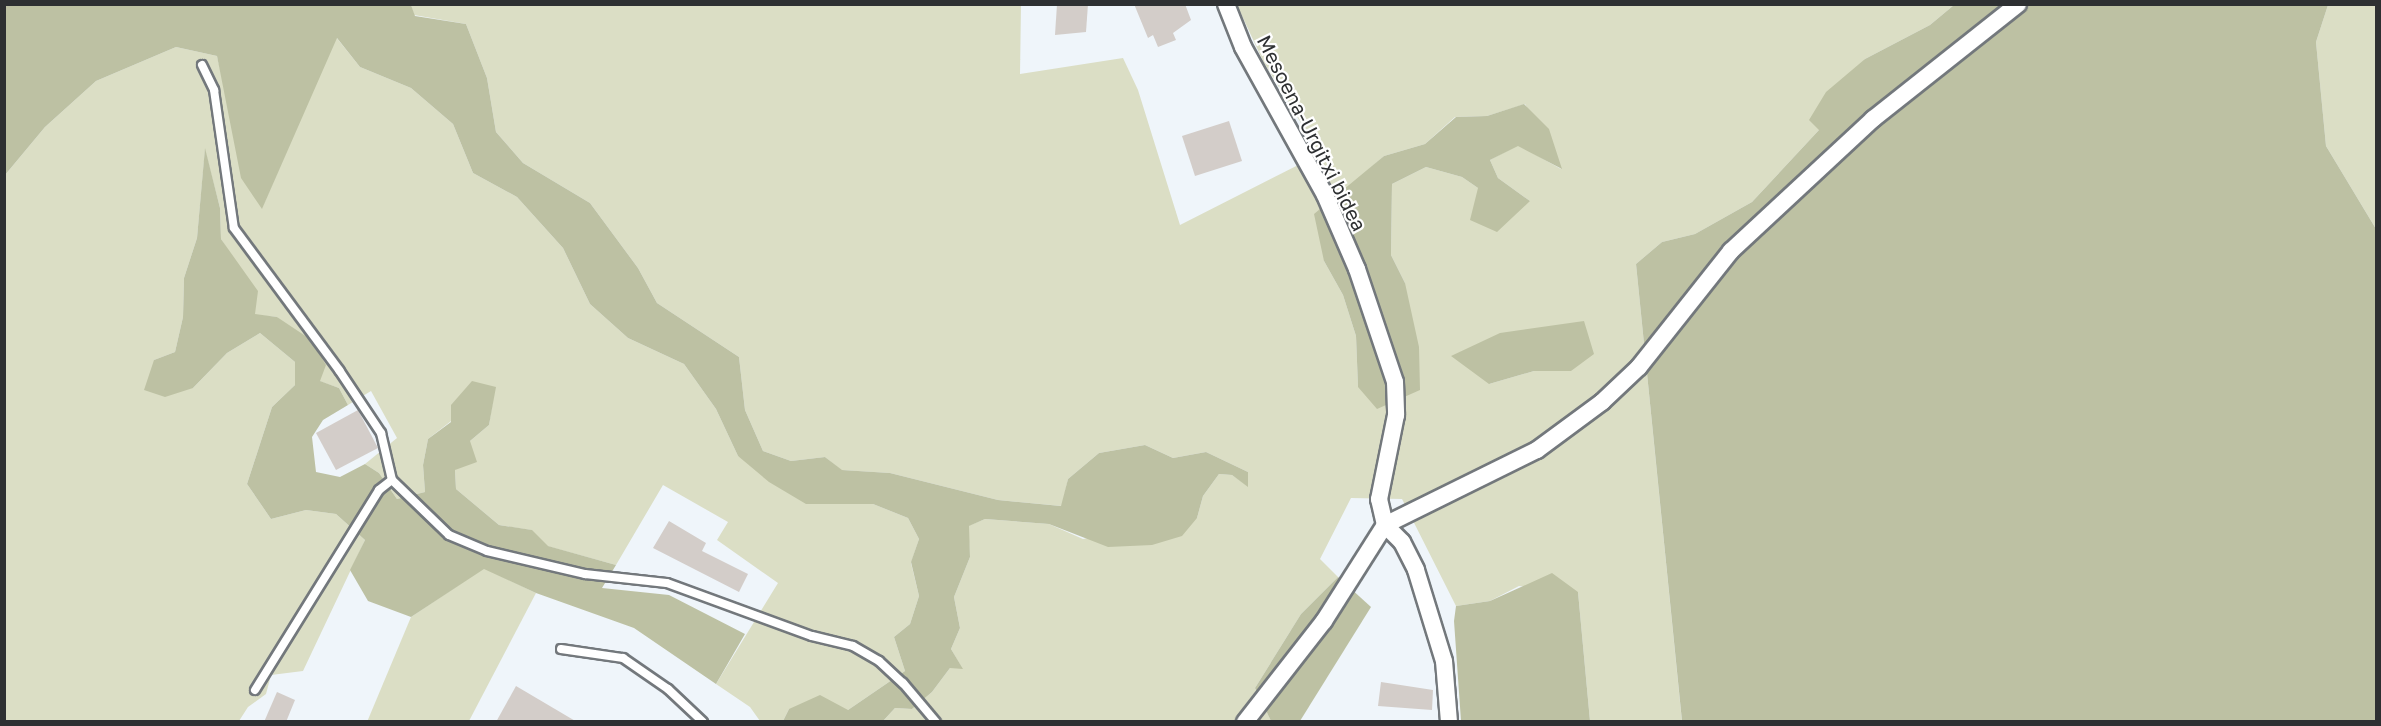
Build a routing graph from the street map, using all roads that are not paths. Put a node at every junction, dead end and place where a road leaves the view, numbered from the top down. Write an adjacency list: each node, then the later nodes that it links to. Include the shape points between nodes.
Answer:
1 (1226, 4): 5 (street, Mesoena-Urgitxi bidea, via 1243,47 1325,195 1357,269 1395,382 1396,415 1379,499)
2 (2018, 4): 5 (street, via 1873,119 1731,251 1639,367 1602,402 1537,450)
3 (202, 65): 4 (lane, via 214,90 234,228 381,433)
4 (392, 480): 7 (lane, via 379,489); 9 (lane, via 449,535 487,550 585,574 667,582 812,636 853,646 887,668)
5 (1385, 525): 10 (street, via 1324,621); 11 (street, via 1402,542 1416,570 1444,661)
6 (561, 650): 8 (lane, via 623,658 668,689)
7 (255, 690)
8 (703, 722)
9 (936, 722)
10 (1245, 722)
11 (1449, 722)

